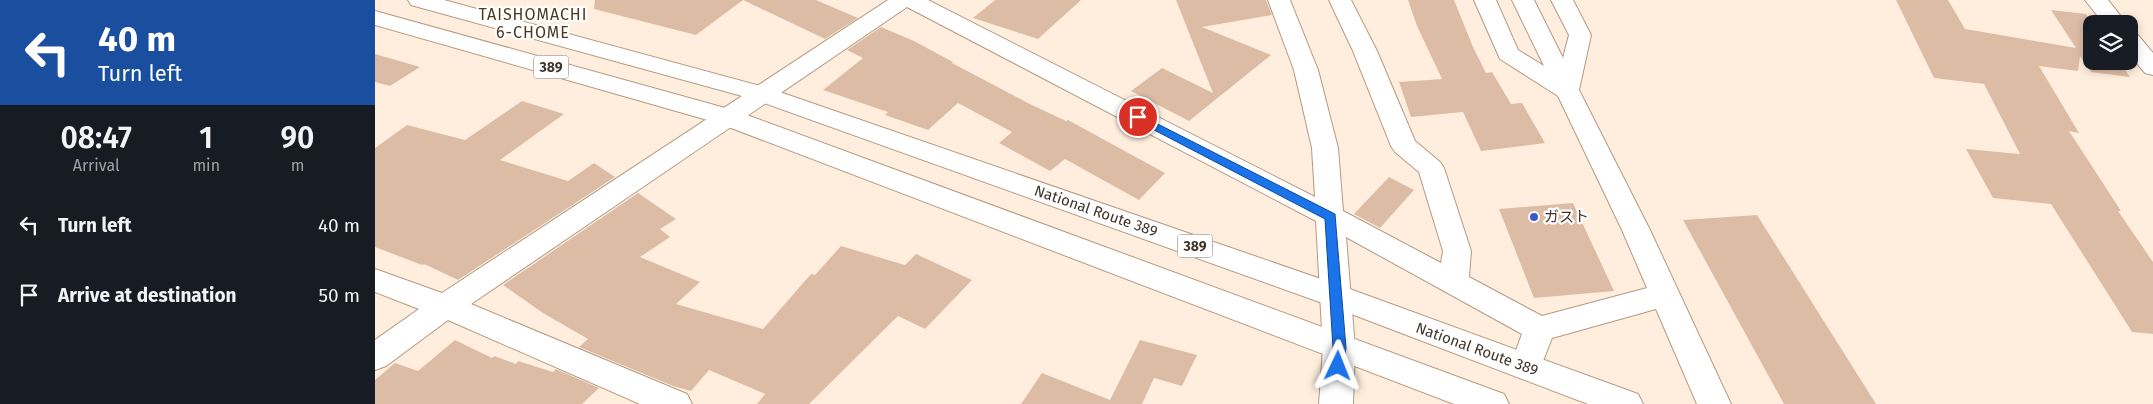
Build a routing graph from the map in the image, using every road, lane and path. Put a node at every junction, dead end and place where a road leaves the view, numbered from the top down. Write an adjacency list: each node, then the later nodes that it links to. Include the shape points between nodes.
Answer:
1 (419, 0): 15 (main road, 389)
2 (903, 0): 15 (main road)
3 (911, 0): 17 (main road)
4 (1279, 0): 17 (main road, via 1305,70 1325,148)
5 (1340, 0): 19 (main road, via 1404,146 1431,168 1457,251)
6 (1485, 0): 14 (main road, via 1508,54)
7 (1523, 0): 14 (main road)
8 (1562, 0): 14 (main road, via 1581,34)
9 (2096, 0): 10 (main road)
10 (2108, 15)
11 (375, 18): 16 (main road, 389)
12 (2138, 50): 13 (main road)
13 (2153, 68)
14 (1567, 91): 20 (main road)
15 (762, 94): 16 (main road); 21 (main road, National Route 389 / 389)
16 (727, 117): 22 (main road); 24 (main road, 389)
17 (1331, 216): 19 (main road); 21 (main road)
18 (375, 280): 22 (main road)
19 (1453, 283): 23 (main road)
20 (1665, 295): 23 (main road); 32 (main road)
21 (1336, 296): 24 (main road); 26 (main road, National Route 389 / 389)
22 (445, 306): 25 (main road); 28 (main road)
23 (1539, 329): 26 (main road)
24 (1339, 348): 27 (main road, 389); 29 (main road)
25 (375, 357)
26 (1526, 367): 31 (main road, National Route 389 / 389)
27 (1441, 395): 30 (main road, 389)
28 (675, 404)
29 (1336, 404)
30 (1492, 404)
31 (1626, 404)
32 (1714, 404)

